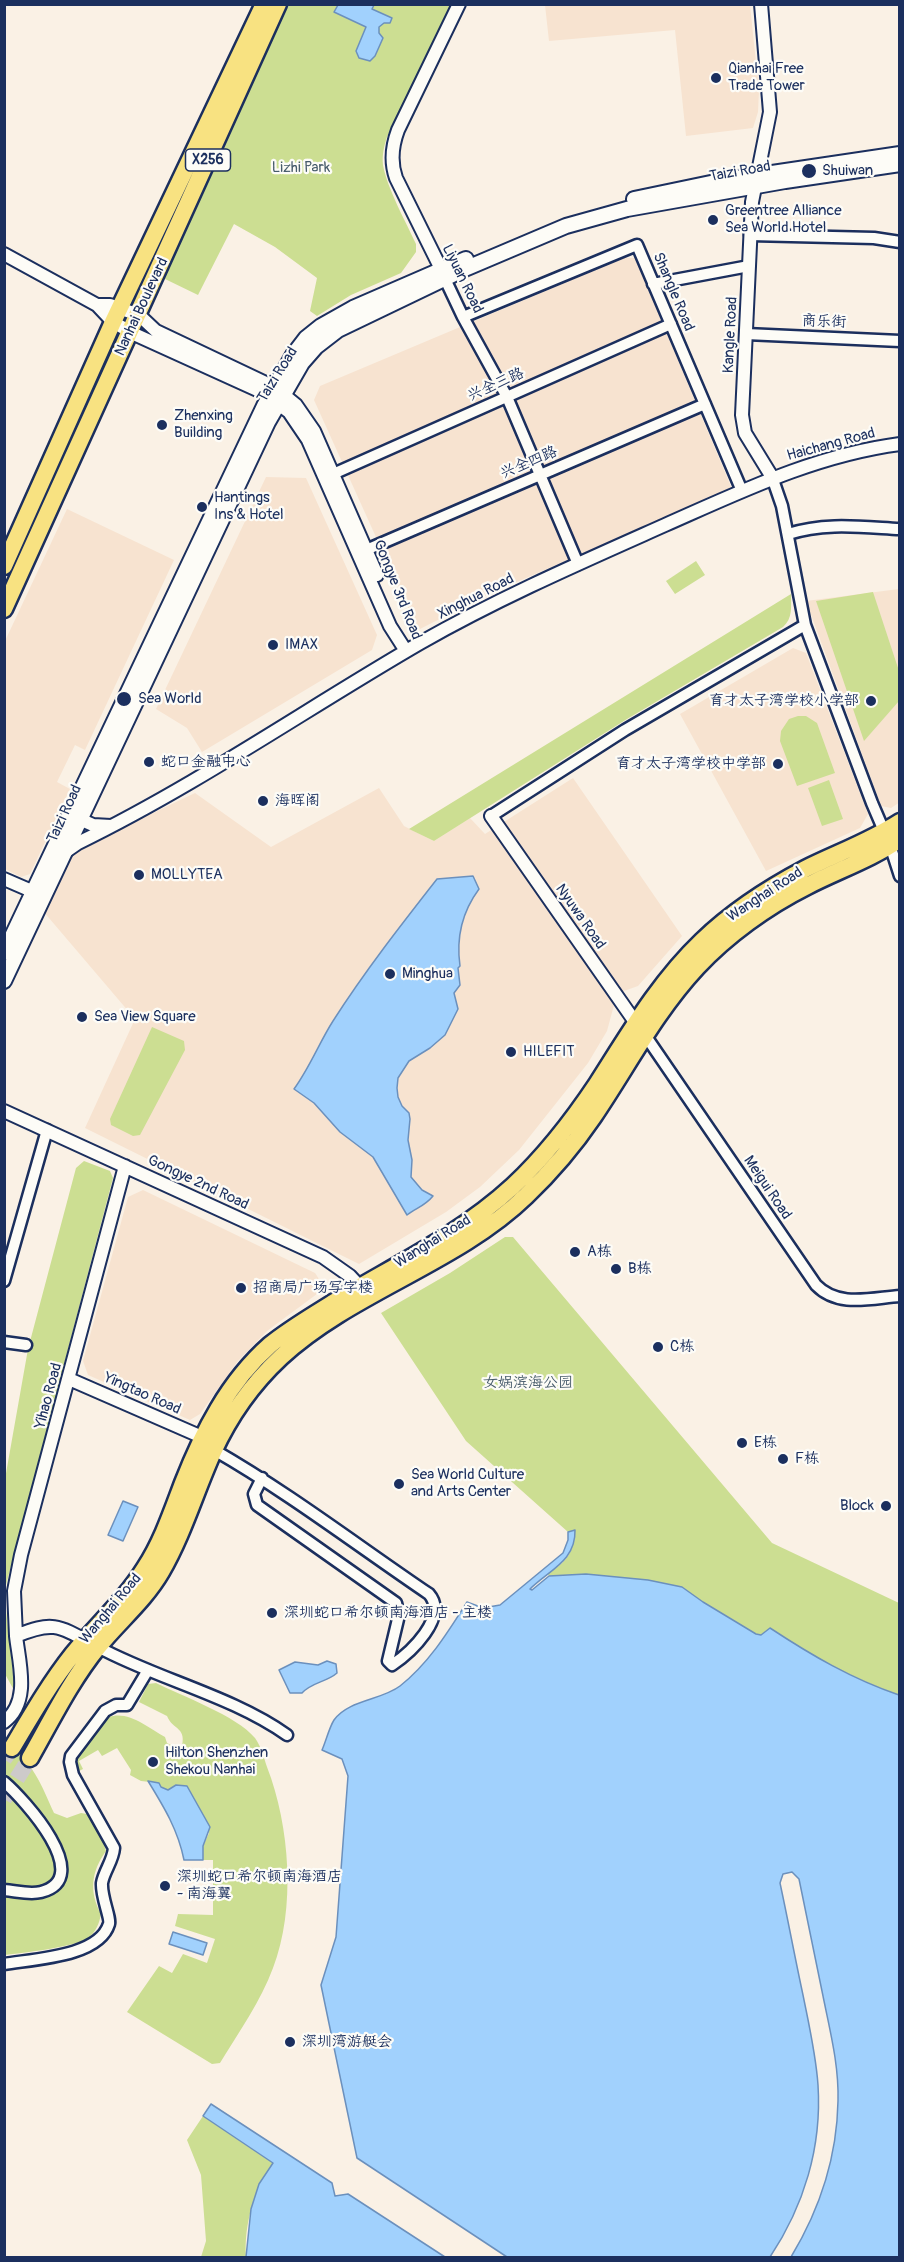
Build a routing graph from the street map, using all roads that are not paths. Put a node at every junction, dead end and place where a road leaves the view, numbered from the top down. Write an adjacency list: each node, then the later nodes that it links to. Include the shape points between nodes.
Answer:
1 (264, 4): 14 (main road, Nanhai Boulevard / X256)
2 (278, 4): 15 (main road, Nanhai Boulevard / X256)
3 (459, 4): 12 (street, Liyuan Road, via 392,150 396,178)
4 (761, 4): 7 (street, Kangle Road, via 770,112)
5 (900, 154): 7 (main road, Taizi Road)
6 (900, 164): 7 (main road, Taizi Road)
7 (756, 180): 8 (street, Kangle Road); 12 (main road, Taizi Road, via 582,212)
8 (750, 235): 9 (street); 11 (street, Kangle Road)
9 (900, 242)
10 (4, 254): 14 (street, Gongye 3rd Road, via 97,306 110,305)
11 (749, 266): 13 (street); 19 (street, Kangle Road)
12 (443, 274): 16 (street, Liyuan Road); 21 (main road, Taizi Road, via 353,308 321,326 300,346)
13 (653, 284): 16 (street, Shangle Road, via 637,245); 17 (street, Shangle Road)
14 (117, 315): 15 (street, Gongye 3rd Road); 18 (street, Gongye 3rd Road); 33 (main road, Nanhai Boulevard / X256)
15 (139, 315): 18 (main road, Nanhai Boulevard / X256); 21 (street, Gongye 3rd Road, via 156,331)
16 (463, 316): 22 (street, Liyuan Road)
17 (670, 324): 22 (street, 兴全三路); 23 (street, Shangle Road)
18 (130, 332): 21 (street, Gongye 3rd Road); 34 (main road, Nanhai Boulevard / X256)
19 (746, 334): 20 (street, 商乐街); 27 (street, Kangle Road, via 743,425)
20 (900, 341)
21 (276, 395): 25 (street, Gongye 3rd Road, via 306,417); 36 (street, Gongye 3rd Road, via 305,435 390,626); 37 (main road, Taizi Road); 45 (main road, Taizi Road)
22 (507, 397): 25 (street, 兴全三路); 26 (street, Liyuan Road)
23 (705, 404): 26 (street, 兴全四路); 28 (street, Shangle Road)
24 (900, 444): 27 (street, Haichang Road, via 843,454)
25 (333, 474): 31 (street, Gongye 3rd Road)
26 (539, 475): 31 (street, 兴全四路); 32 (street, Liyuan Road)
27 (772, 477): 28 (street, Xinghua Road); 30 (street)
28 (742, 491): 32 (street, Xinghua Road)
29 (900, 529): 30 (street, via 841,525)
30 (788, 534): 35 (street)
31 (366, 550): 36 (street, Gongye 3rd Road, via 398,622)
32 (578, 564): 36 (street, Xinghua Road, via 506,596)
33 (4, 566)
34 (4, 609)
35 (805, 625): 38 (street, via 624,730); 41 (street)
36 (406, 651): 40 (street, Xinghua Road)
37 (82, 816): 40 (street, via 90,825); 42 (main road, Taizi Road)
38 (491, 816): 48 (street, Nyuwa Road)
39 (900, 822): 41 (main road, Wanghai Road)
40 (116, 825): 42 (street, Xinghua Road)
41 (891, 838): 43 (street); 48 (main road, Wanghai Road, via 859,846 804,870 735,913 686,957)
42 (65, 852): 47 (main road, Taizi Road)
43 (900, 876)
44 (4, 879): 45 (street)
45 (34, 892): 46 (main road, Taizi Road)
46 (4, 953)
47 (4, 981)
48 (640, 1028): 53 (main road, Wanghai Road, via 556,1139 492,1214); 54 (street, Meigui Road, via 816,1285 840,1299)
49 (4, 1111): 50 (street, Gongye 2nd Road)
50 (47, 1130): 51 (street, Gongye 2nd Road); 52 (street)
51 (125, 1166): 53 (street, Gongye 2nd Road, via 323,1257 350,1276); 57 (street, Yihao Road)
52 (4, 1281)
53 (364, 1292): 58 (main road, Wanghai Road, via 306,1320 270,1346 237,1381); 59 (main road, Wanghai Road, via 280,1358 247,1395)
54 (900, 1296)
55 (4, 1342): 56 (street)
56 (26, 1346)
57 (69, 1379): 58 (street, Yingtao Road); 61 (street, Yihao Road, via 16,1575)
58 (202, 1437): 62 (main road, Wanghai Road, via 147,1565)
59 (214, 1450): 60 (street); 62 (main road, Wanghai Road, via 161,1572 134,1608)
60 (262, 1478): 60 (street, via 433,1599 434,1616 417,1645 403,1658 392,1665 388,1661 399,1615 396,1603 257,1505 254,1494)
61 (16, 1636): 62 (street, via 46,1626 62,1629); 64 (street, Yihao Road, via 21,1686 15,1709)
62 (91, 1644): 63 (street); 66 (main road, Wanghai Road, via 54,1680); 67 (main road, Wanghai Road, via 75,1681)
63 (148, 1670): 65 (street, via 230,1705); 70 (street, via 127,1705 105,1711 70,1756 74,1775 114,1848 102,1883 109,1925 95,1942 84,1948)
64 (4, 1722)
65 (287, 1735)
66 (12, 1748)
67 (30, 1758)
68 (4, 1782): 69 (street, via 51,1836 61,1867 58,1879 47,1890)
69 (4, 1890)
70 (4, 1964)

